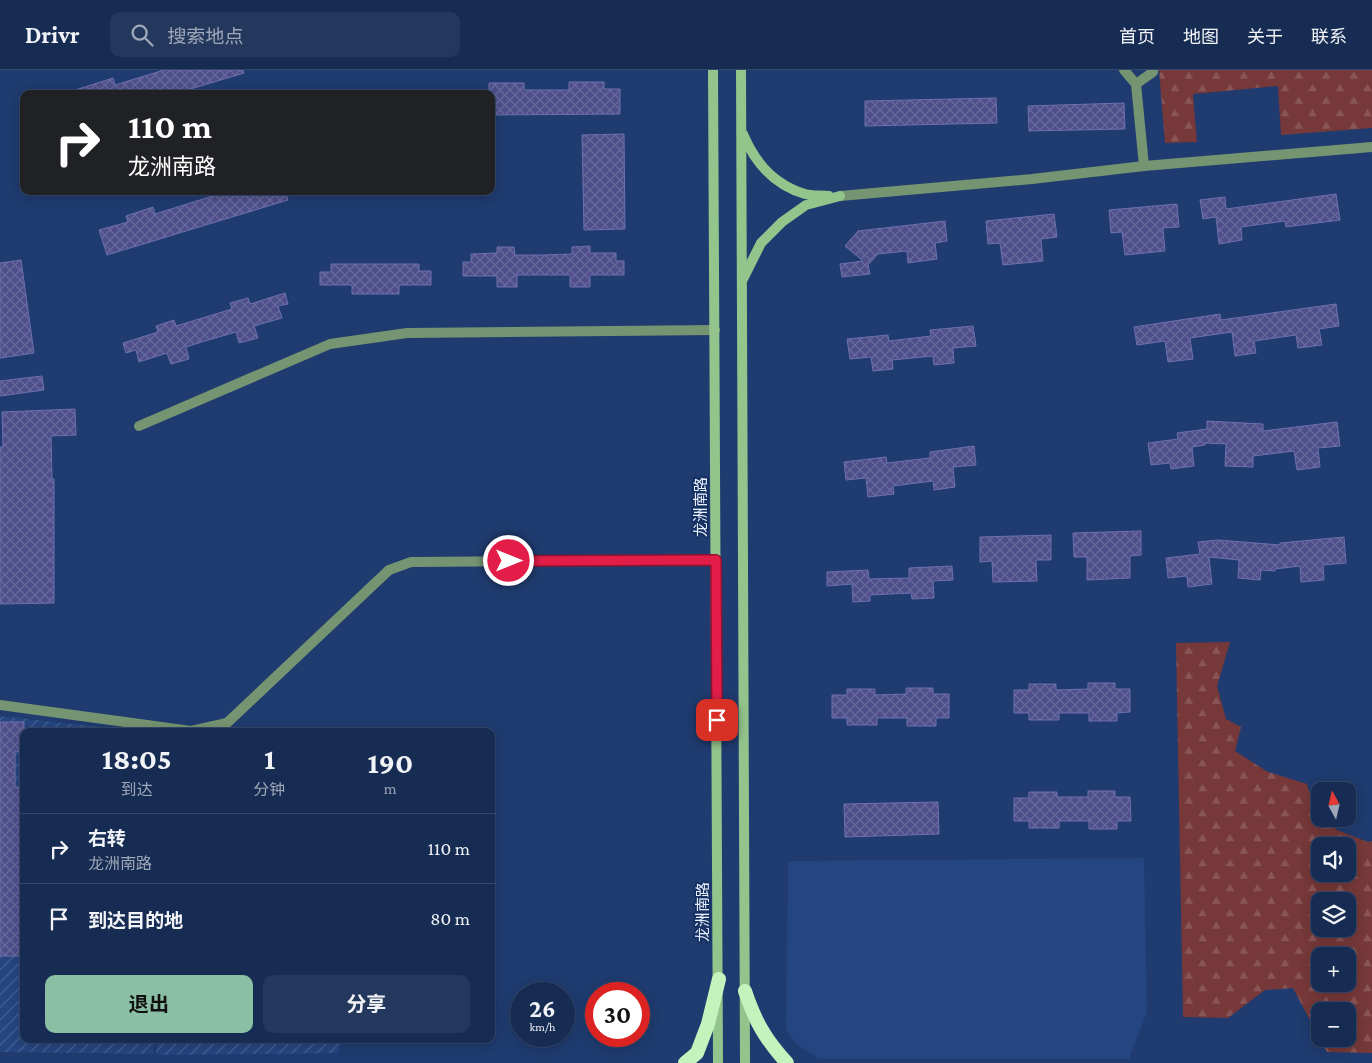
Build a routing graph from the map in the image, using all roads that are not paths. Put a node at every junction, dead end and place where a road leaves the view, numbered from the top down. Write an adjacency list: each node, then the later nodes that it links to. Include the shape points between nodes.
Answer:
1 (713, 70): 11 (main road, 龙洲南路)
2 (741, 70): 6 (main road)
3 (1124, 70): 5 (street)
4 (1153, 70): 5 (street)
5 (1136, 84): 8 (street)
6 (741, 129): 9 (main road, via 749,149 784,186 807,194); 10 (main road)
7 (1372, 147): 8 (street)
8 (1144, 166): 9 (street)
9 (840, 196): 10 (main road, via 806,205 782,222 761,243)
10 (742, 281): 18 (main road)
11 (715, 330): 12 (street, via 407,333 330,344); 13 (main road, 龙洲南路)
12 (139, 426)
13 (716, 560): 16 (street, via 411,562 389,570 227,723); 17 (main road, 龙洲南路)
14 (0, 705): 15 (street)
15 (169, 728)
16 (204, 728)
17 (719, 979): 19 (highway, via 697,1053); 20 (main road, 龙洲南路)
18 (745, 991): 21 (main road); 22 (highway, via 753,1015 769,1044)
19 (685, 1063)
20 (718, 1063)
21 (745, 1063)
22 (787, 1063)

